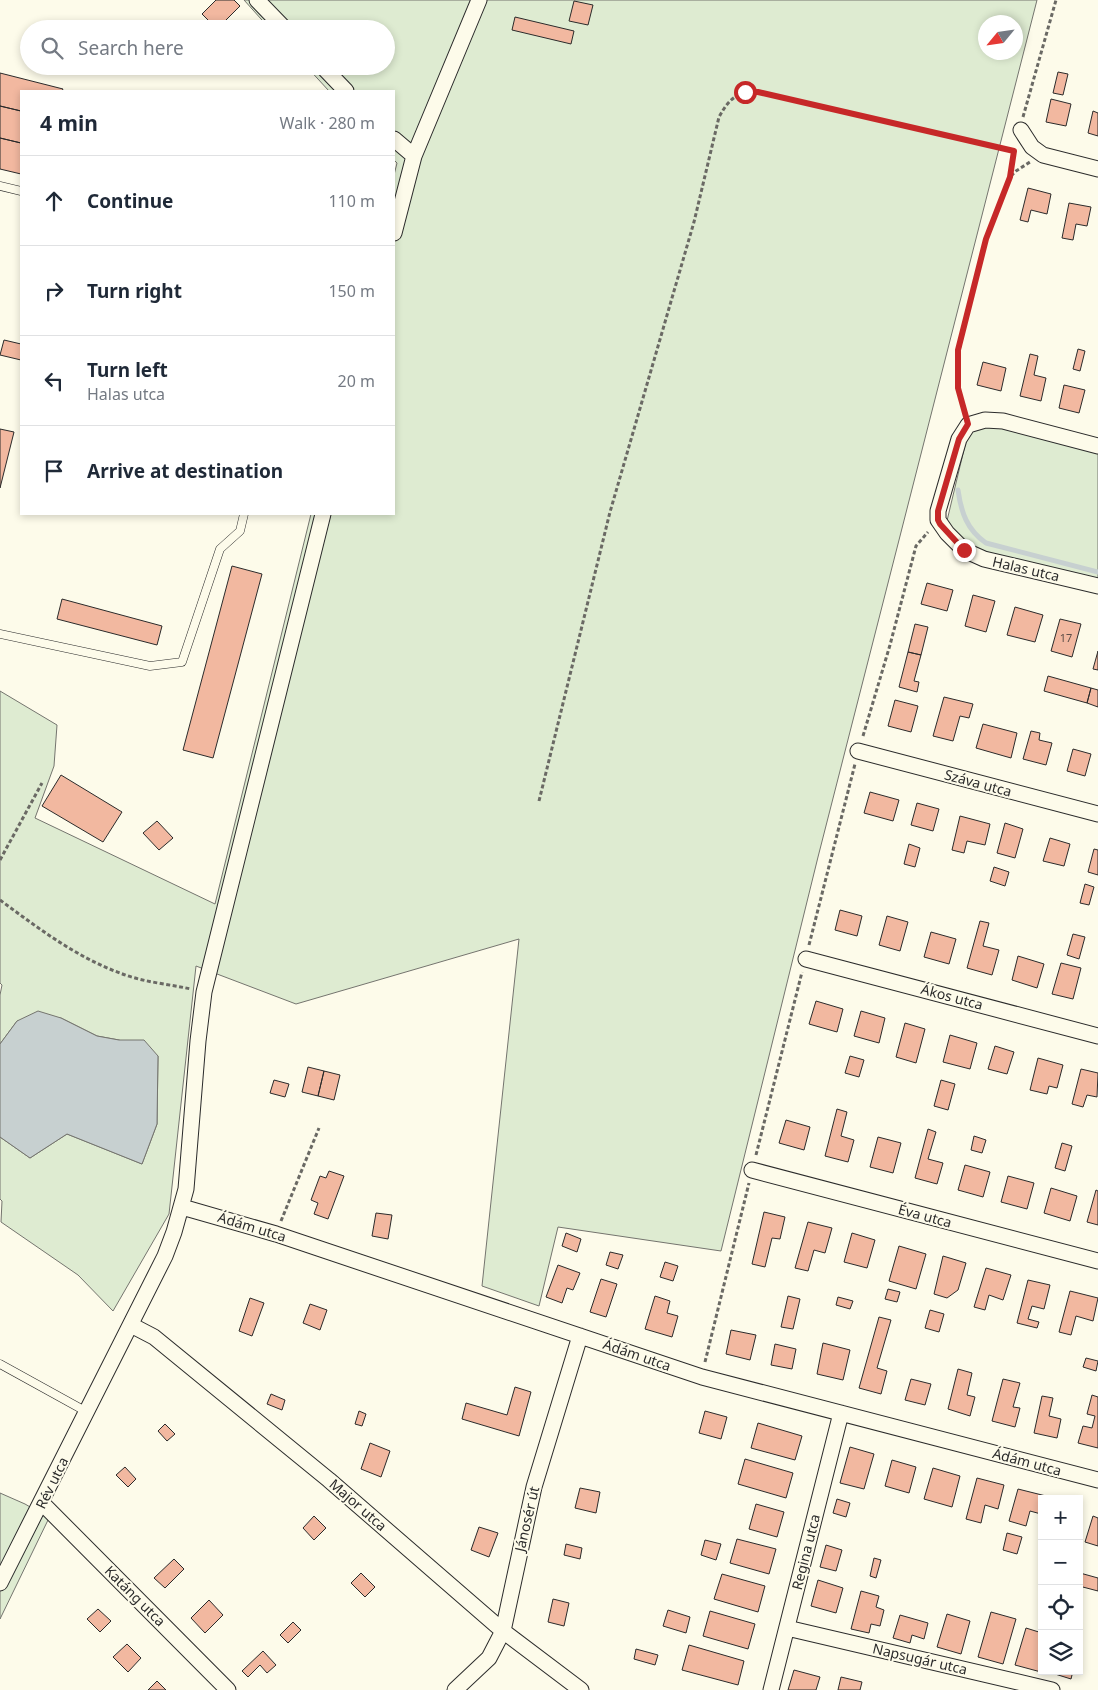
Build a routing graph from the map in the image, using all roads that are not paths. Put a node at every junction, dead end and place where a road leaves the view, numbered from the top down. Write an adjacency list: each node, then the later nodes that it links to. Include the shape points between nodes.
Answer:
1 (257, 0): 3 (street)
2 (479, 0): 8 (street)
3 (276, 20)
4 (331, 75): 5 (street)
5 (345, 90)
6 (1021, 130): 9 (street, via 1032,147 1043,155)
7 (395, 140): 8 (street)
8 (414, 156): 12 (street)
9 (1098, 169)
10 (0, 186): 11 (lane)
11 (20, 191)
12 (395, 229)
13 (1098, 446): 16 (street, Halas utca, via 1003,421 985,420 968,424 959,439 938,511 938,520 964,550 984,559)
14 (244, 515): 17 (lane, via 240,531 220,549 182,662 150,666)
15 (323, 515): 23 (street, Rév utca, via 204,992)
16 (1098, 586)
17 (0, 634)
18 (858, 752): 19 (street, Száva utca)
19 (1098, 814)
20 (806, 959): 21 (street, Ákos utca)
21 (1098, 1036)
22 (752, 1170): 24 (street, Éva utca)
23 (182, 1206): 25 (street, Rév utca, via 165,1256); 26 (street, Ádám utca, via 276,1234)
24 (1098, 1261)
25 (131, 1325): 28 (street, Rév utca); 34 (street, Major utca, via 154,1337 329,1480)
26 (580, 1336): 29 (street, Ádám utca, via 702,1377); 34 (street, Jánosér út, via 534,1487)
27 (0, 1364): 28 (lane)
28 (87, 1412): 31 (street, Rév utca)
29 (841, 1413): 30 (street, Ádám utca); 33 (street, Regina utca)
30 (1098, 1480)
31 (42, 1503): 32 (street, Rév utca); 35 (street, Katáng utca)
32 (0, 1583)
33 (787, 1628): 38 (street, Regina utca); 39 (street, Napsugár utca)
34 (503, 1631): 36 (street, Jánosér út, via 489,1658); 37 (street, Major utca)
35 (228, 1690)
36 (455, 1690)
37 (581, 1690)
38 (771, 1690)
39 (1052, 1690)

